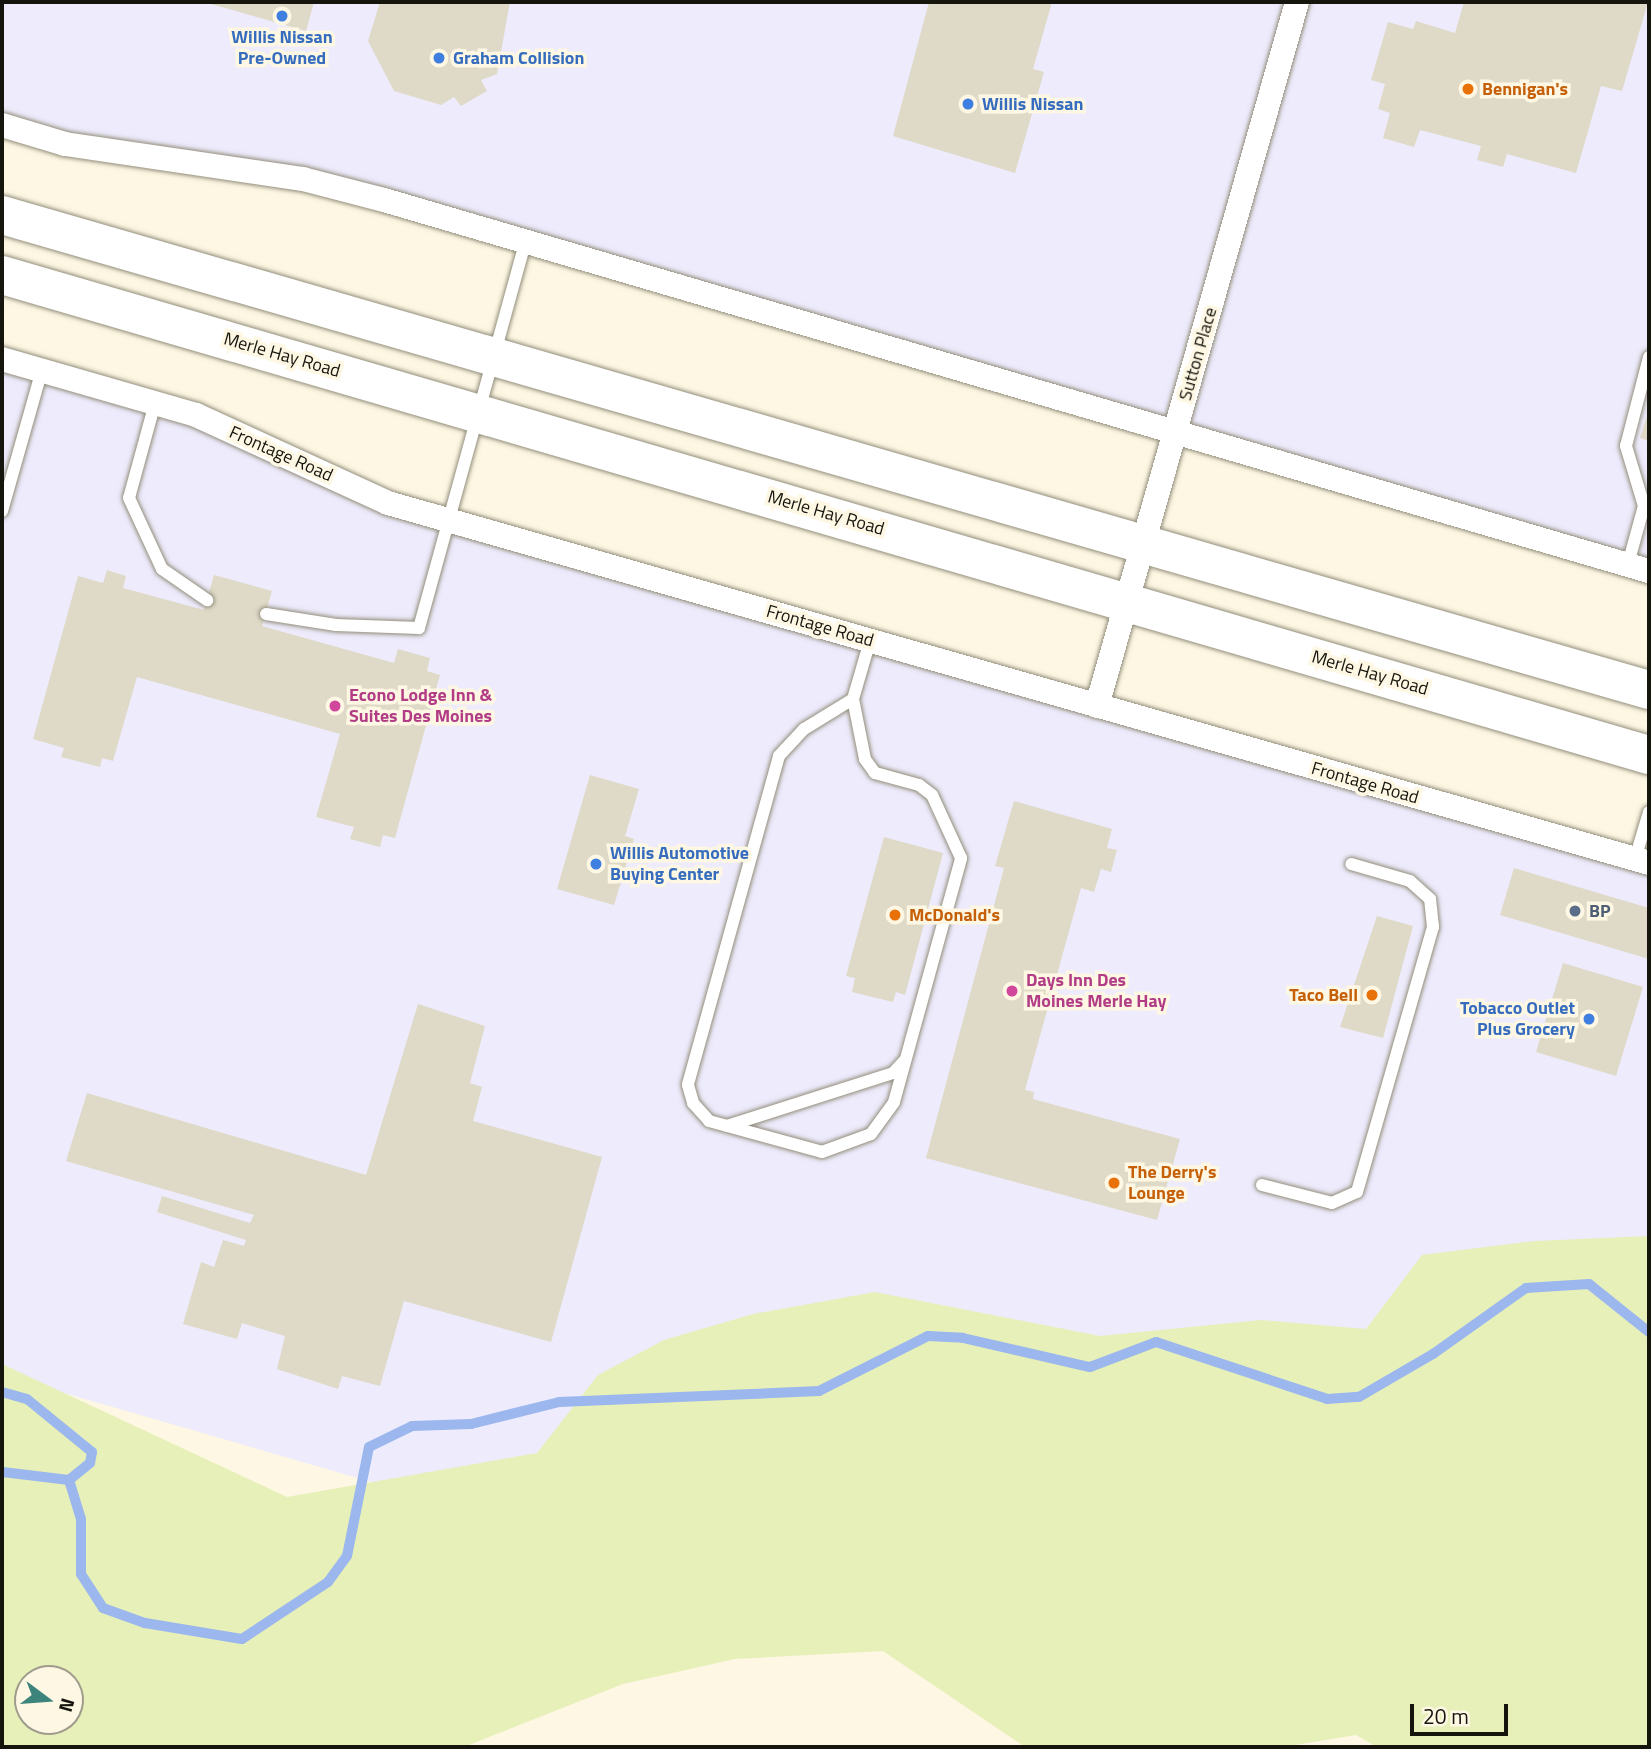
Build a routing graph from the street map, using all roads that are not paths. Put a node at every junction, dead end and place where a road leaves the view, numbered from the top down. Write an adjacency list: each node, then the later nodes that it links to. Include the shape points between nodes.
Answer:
1 (1297, 2): 12 (street, Sutton Place)
2 (2, 125): 4 (street, via 65,144 303,179)
3 (2, 215): 6 (main road)
4 (525, 242): 6 (lane); 12 (street)
5 (2, 275): 11 (main road, Merle Hay Road)
6 (494, 355): 11 (lane); 15 (main road)
7 (1649, 357): 16 (lane, via 1626,446 1644,506)
8 (2, 359): 9 (street, Frontage Road)
9 (42, 370): 10 (street, Frontage Road); 13 (lane)
10 (155, 403): 14 (street, Frontage Road, via 196,415 388,503); 17 (lane, via 129,498 162,569)
11 (479, 411): 14 (lane); 18 (main road, Merle Hay Road)
12 (1175, 432): 15 (street, Sutton Place); 16 (street)
13 (2, 511)
14 (450, 520): 19 (lane, via 419,628 335,625); 20 (street, Frontage Road)
15 (1143, 545): 18 (street, Sutton Place); 21 (main road)
16 (1638, 567)
17 (207, 600)
18 (1126, 603): 23 (street, Sutton Place); 24 (main road, Merle Hay Road)
19 (266, 614)
20 (870, 641): 22 (lane); 23 (street, Frontage Road)
21 (1649, 690)
22 (853, 699): 28 (lane, via 858,733 875,773 919,785 932,795 961,858); 29 (lane, via 804,729 779,756 688,1084 693,1103 709,1121)
23 (1097, 706): 26 (street, Frontage Road)
24 (1649, 755)
25 (1649, 811): 26 (lane)
26 (1642, 861)
27 (1351, 864): 30 (lane, via 1410,881 1430,899 1433,927 1357,1192 1332,1203)
28 (907, 1058): 29 (lane, via 893,1073); 29 (lane, via 894,1102 872,1134 822,1152)
29 (727, 1126)
30 (1262, 1185)

